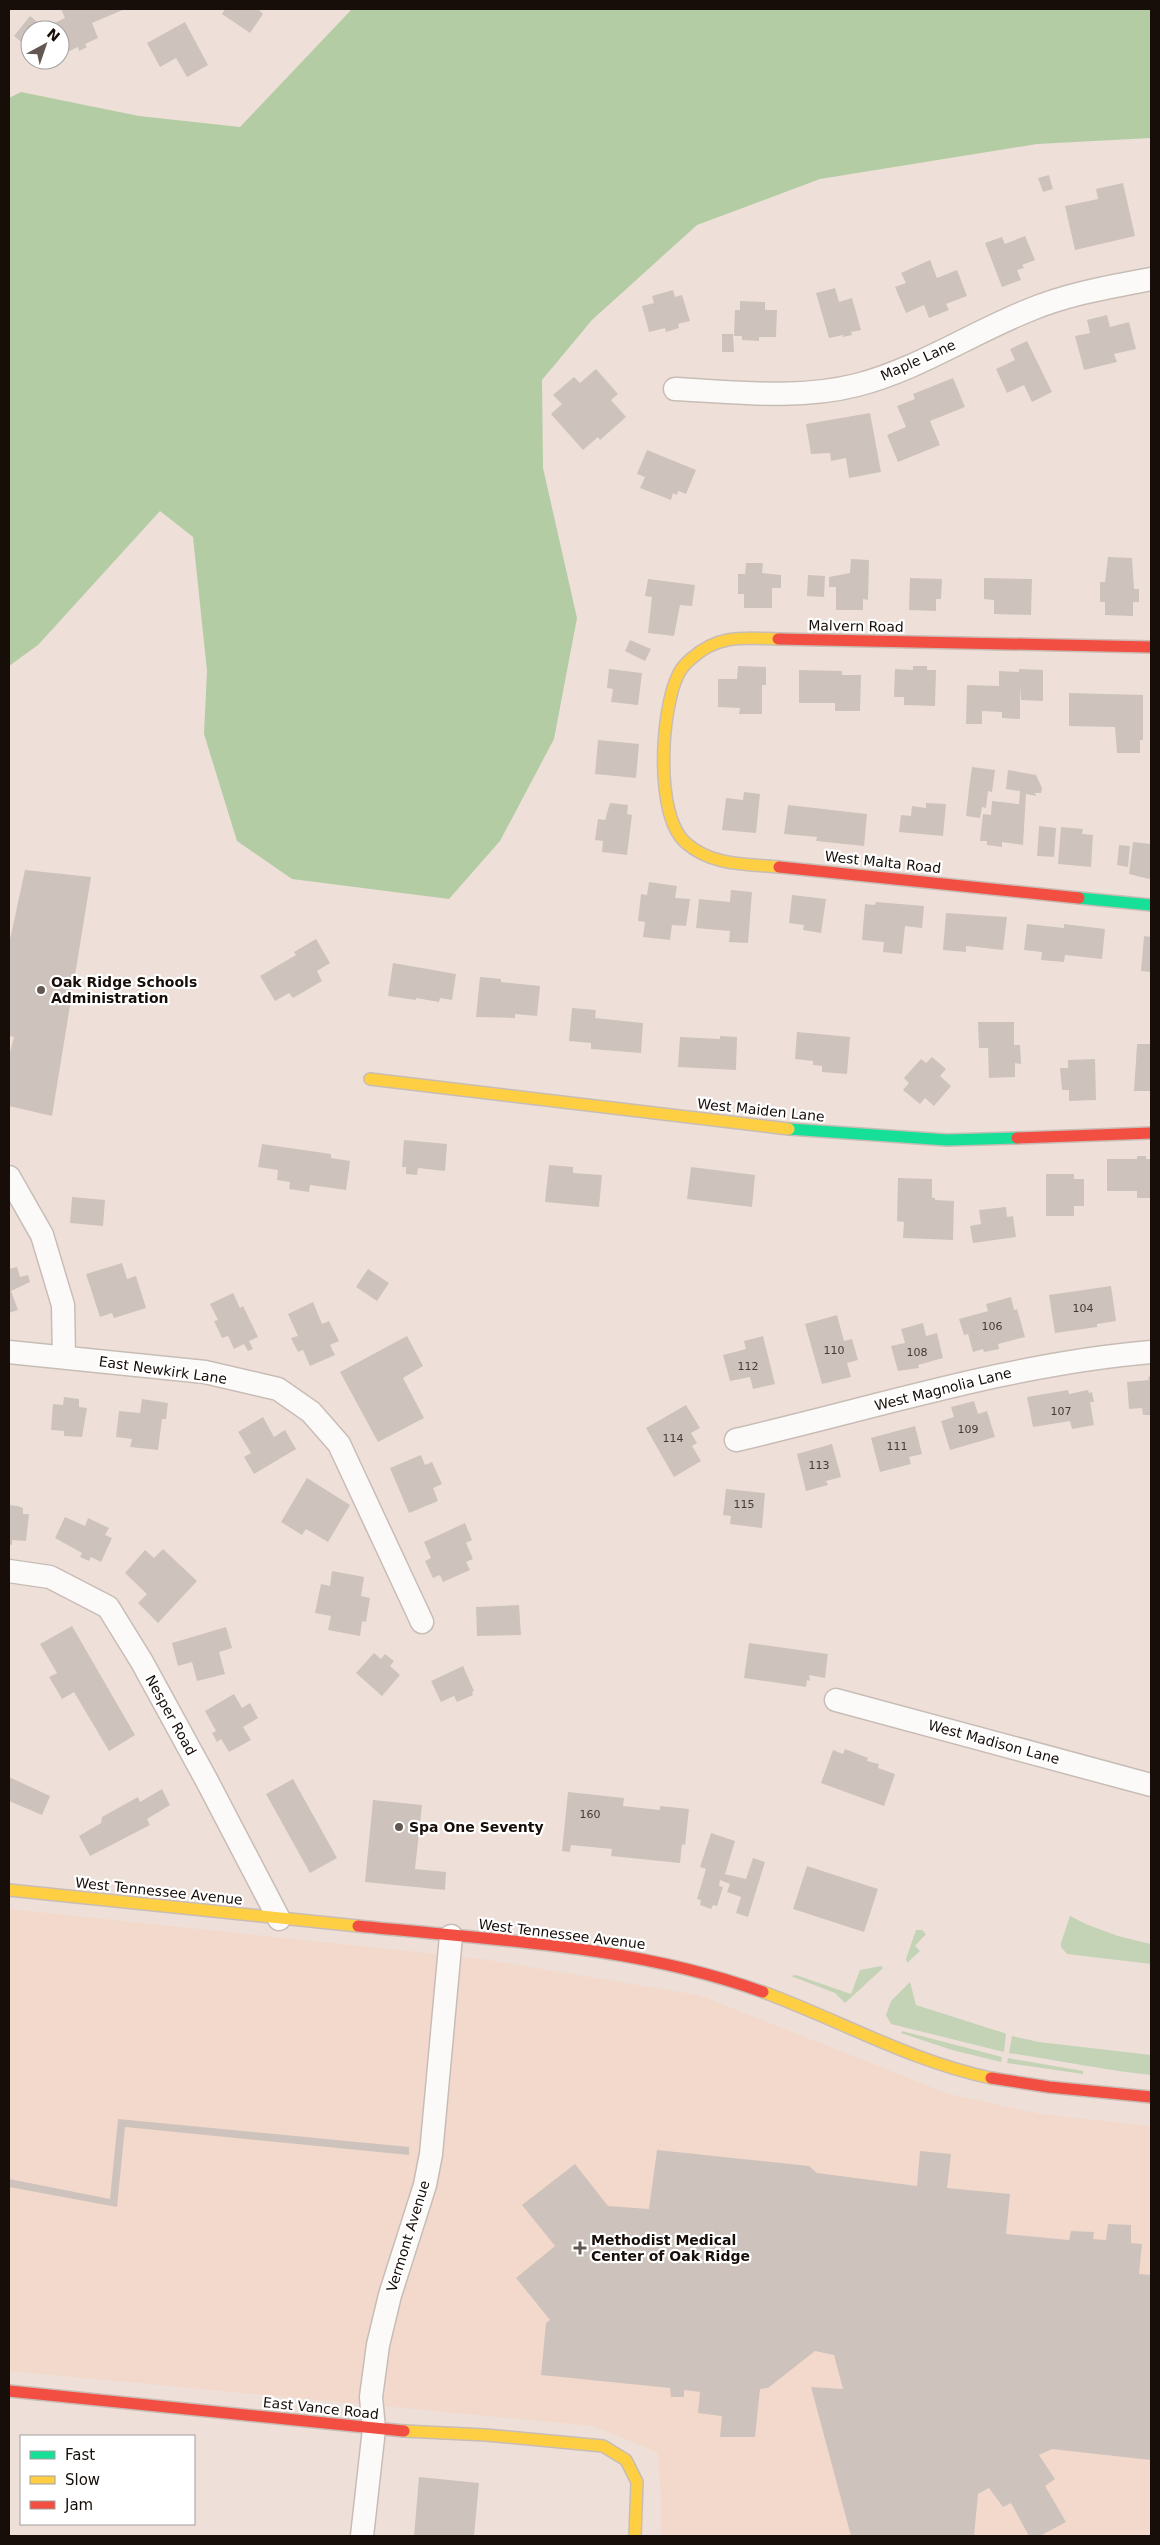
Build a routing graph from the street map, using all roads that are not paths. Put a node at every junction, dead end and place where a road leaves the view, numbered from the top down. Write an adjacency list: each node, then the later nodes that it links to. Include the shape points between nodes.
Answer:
1 (1151, 279): 2 (street, Maple Lane, via 1077,294 1027,310 897,371 856,385 801,393)
2 (675, 389)
3 (1151, 647): 4 (street, Malvern Road, via 728,638 708,645 680,670 671,696)
4 (664, 778): 5 (street, West Malta Road, via 676,833 698,853 717,861)
5 (1151, 905)
6 (370, 1079): 7 (street, West Maiden Lane, via 810,1130 947,1140)
7 (1151, 1132)
8 (9, 1177): 11 (street, via 42,1235 63,1305)
9 (9, 1352): 11 (street, East Newkirk Lane)
10 (1151, 1352): 12 (street, West Magnolia Lane, via 1025,1369)
11 (64, 1357): 14 (street, East Newkirk Lane, via 214,1374 278,1389 312,1412 339,1444)
12 (736, 1440)
13 (9, 1572): 18 (street, Nesper Road, via 50,1577 108,1607 142,1662)
14 (422, 1622)
15 (836, 1700): 16 (street, West Madison Lane)
16 (1151, 1785)
17 (9, 1890): 18 (street, West Tennessee Avenue)
18 (279, 1919): 19 (street, West Tennessee Avenue)
19 (451, 1936): 20 (street, West Tennessee Avenue, via 642,1958 720,1977 950,2068 1002,2080); 22 (street, Vermont Avenue, via 430,2154 425,2185 390,2295 378,2345 371,2397)
20 (1151, 2097)
21 (9, 2391): 22 (street, East Vance Road)
22 (374, 2429): 23 (street, Vermont Avenue); 24 (street, East Vance Road, via 604,2446 626,2460 637,2482)
23 (362, 2536)
24 (635, 2536)

